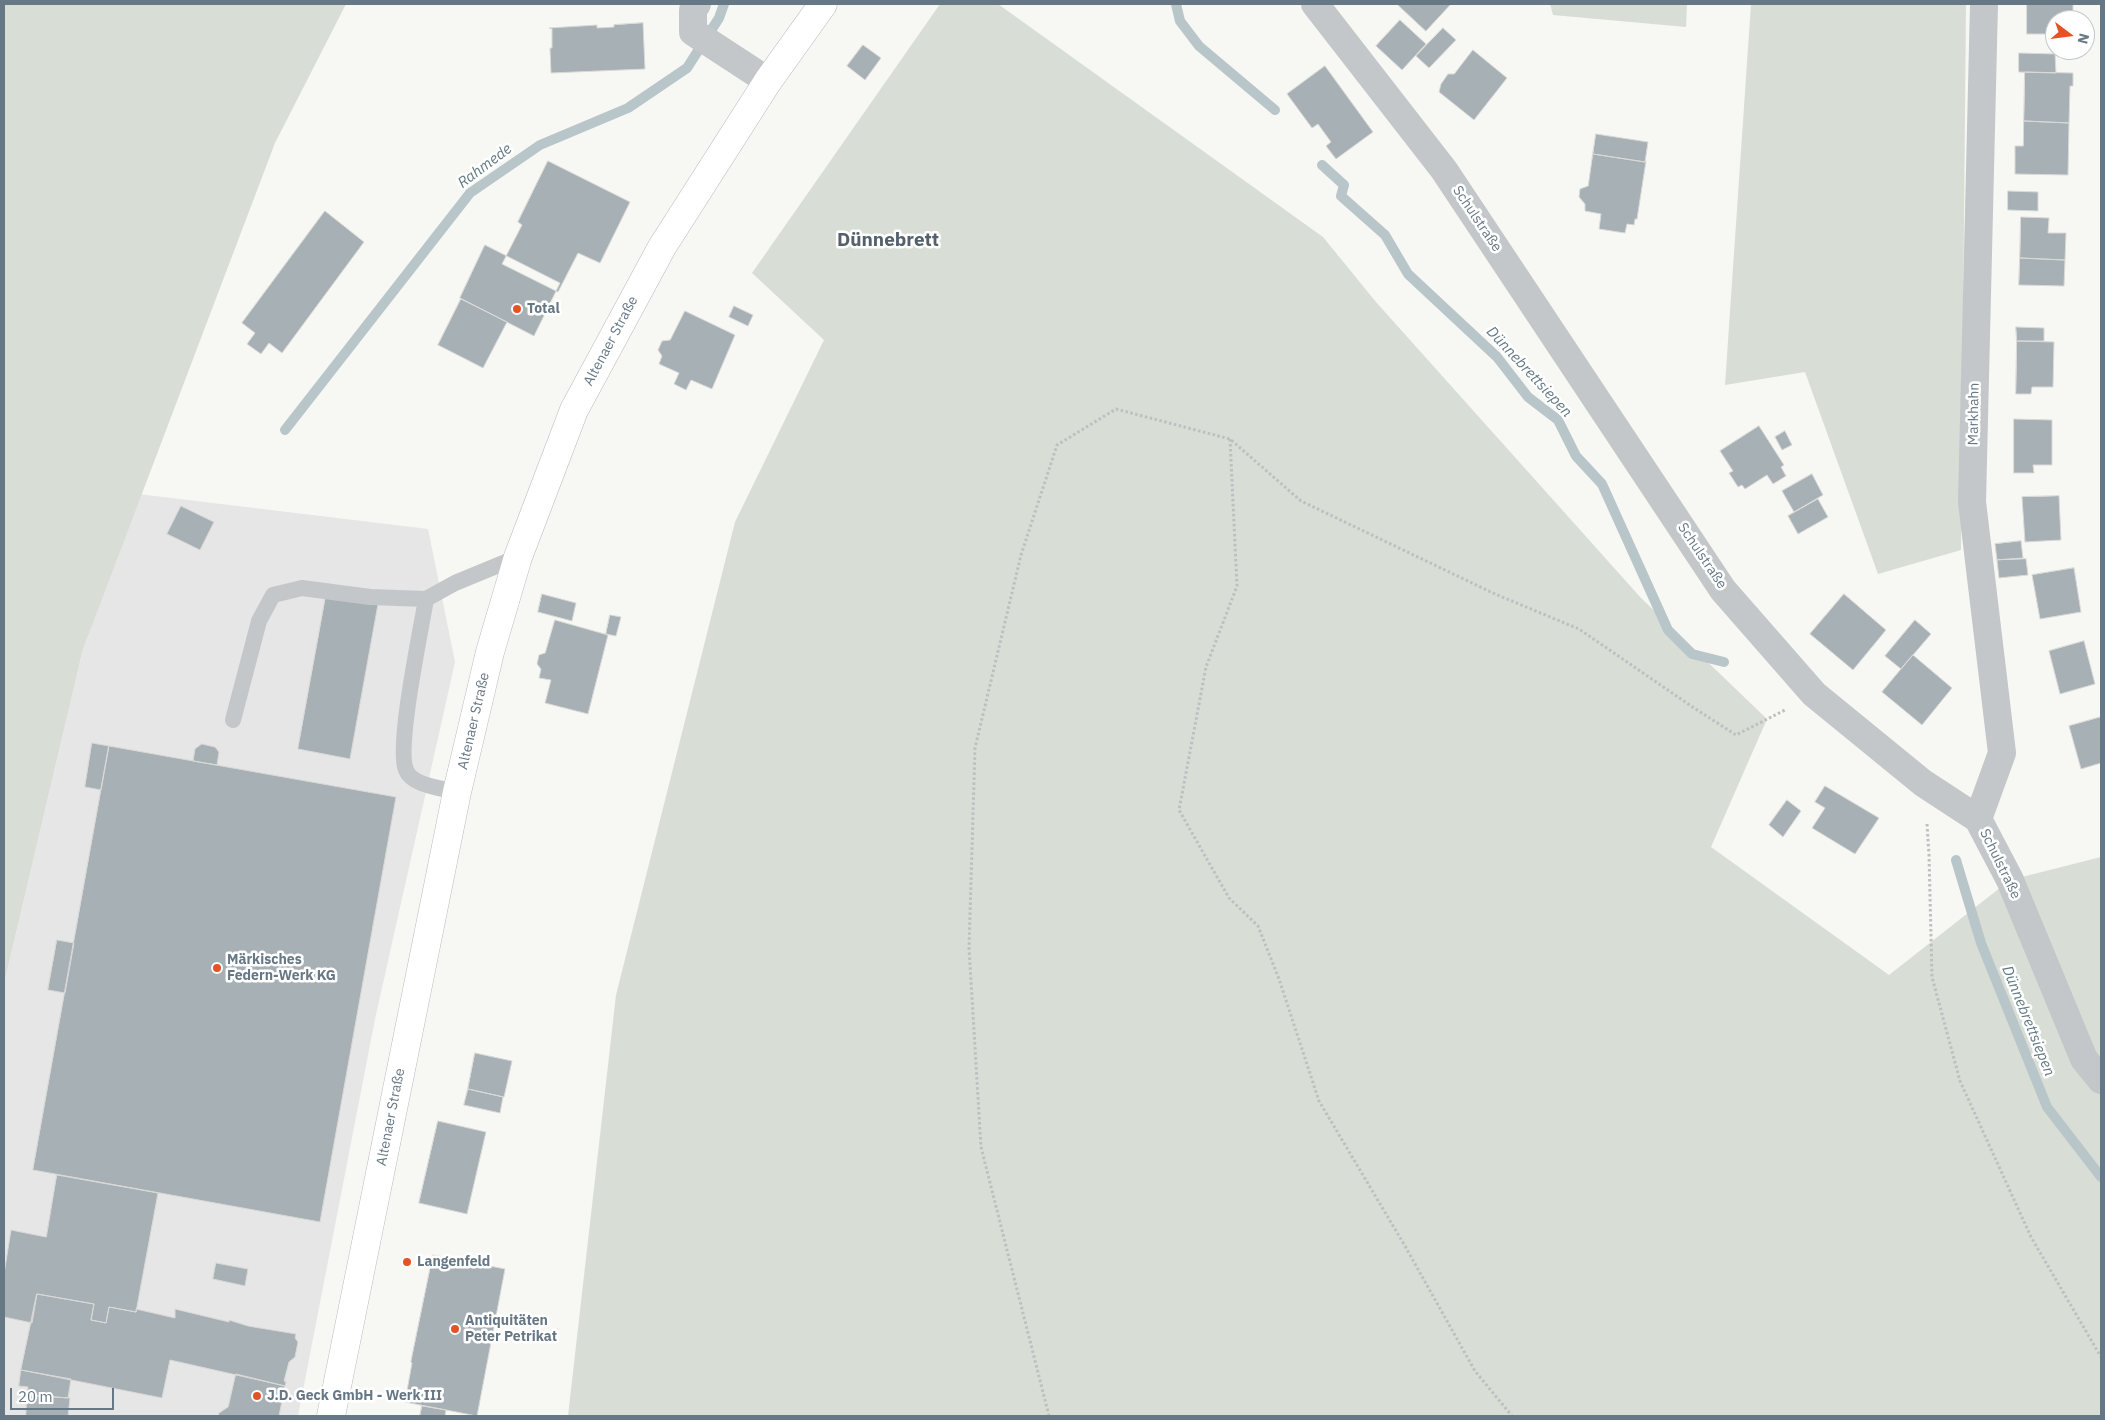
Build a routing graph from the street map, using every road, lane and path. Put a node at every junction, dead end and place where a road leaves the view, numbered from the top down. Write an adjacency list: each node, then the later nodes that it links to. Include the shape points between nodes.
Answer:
1 (697, 4): 5 (street, via 693,10 693,32)
2 (823, 4): 5 (main road, Altenaer Straße)
3 (1315, 4): 9 (street, Schulstraße, via 1444,170 1724,590)
4 (1984, 4): 13 (street, Markhahn, via 1972,502 2002,753)
5 (768, 81): 7 (main road, Altenaer Straße, via 662,247 574,410)
6 (1230, 438): 9 (path, via 1301,501 1494,594 1580,629 1736,735); 17 (path, via 1116,408 1057,446 1021,555 975,748 969,948 981,1147); 18 (path, via 1236,586 1206,667 1179,810 1229,898 1258,926 1319,1101 1475,1371)
7 (518, 558): 8 (lane, via 455,583); 12 (main road, Altenaer Straße, via 490,652)
8 (426, 599): 10 (lane, via 370,598 302,588 273,595 259,621); 12 (lane, via 402,744 406,771 416,781)
9 (1814, 694): 11 (street, Schulstraße)
10 (234, 720)
11 (1923, 783): 13 (street, Schulstraße); 15 (path, via 1930,855 1932,977 1960,1081 2031,1237)
12 (457, 792): 16 (main road, Altenaer Straße)
13 (1978, 819): 14 (street, Schulstraße, via 2010,880 2084,1059)
14 (2101, 1080)
15 (2101, 1357)
16 (331, 1416)
17 (1049, 1416)
18 (1512, 1416)

